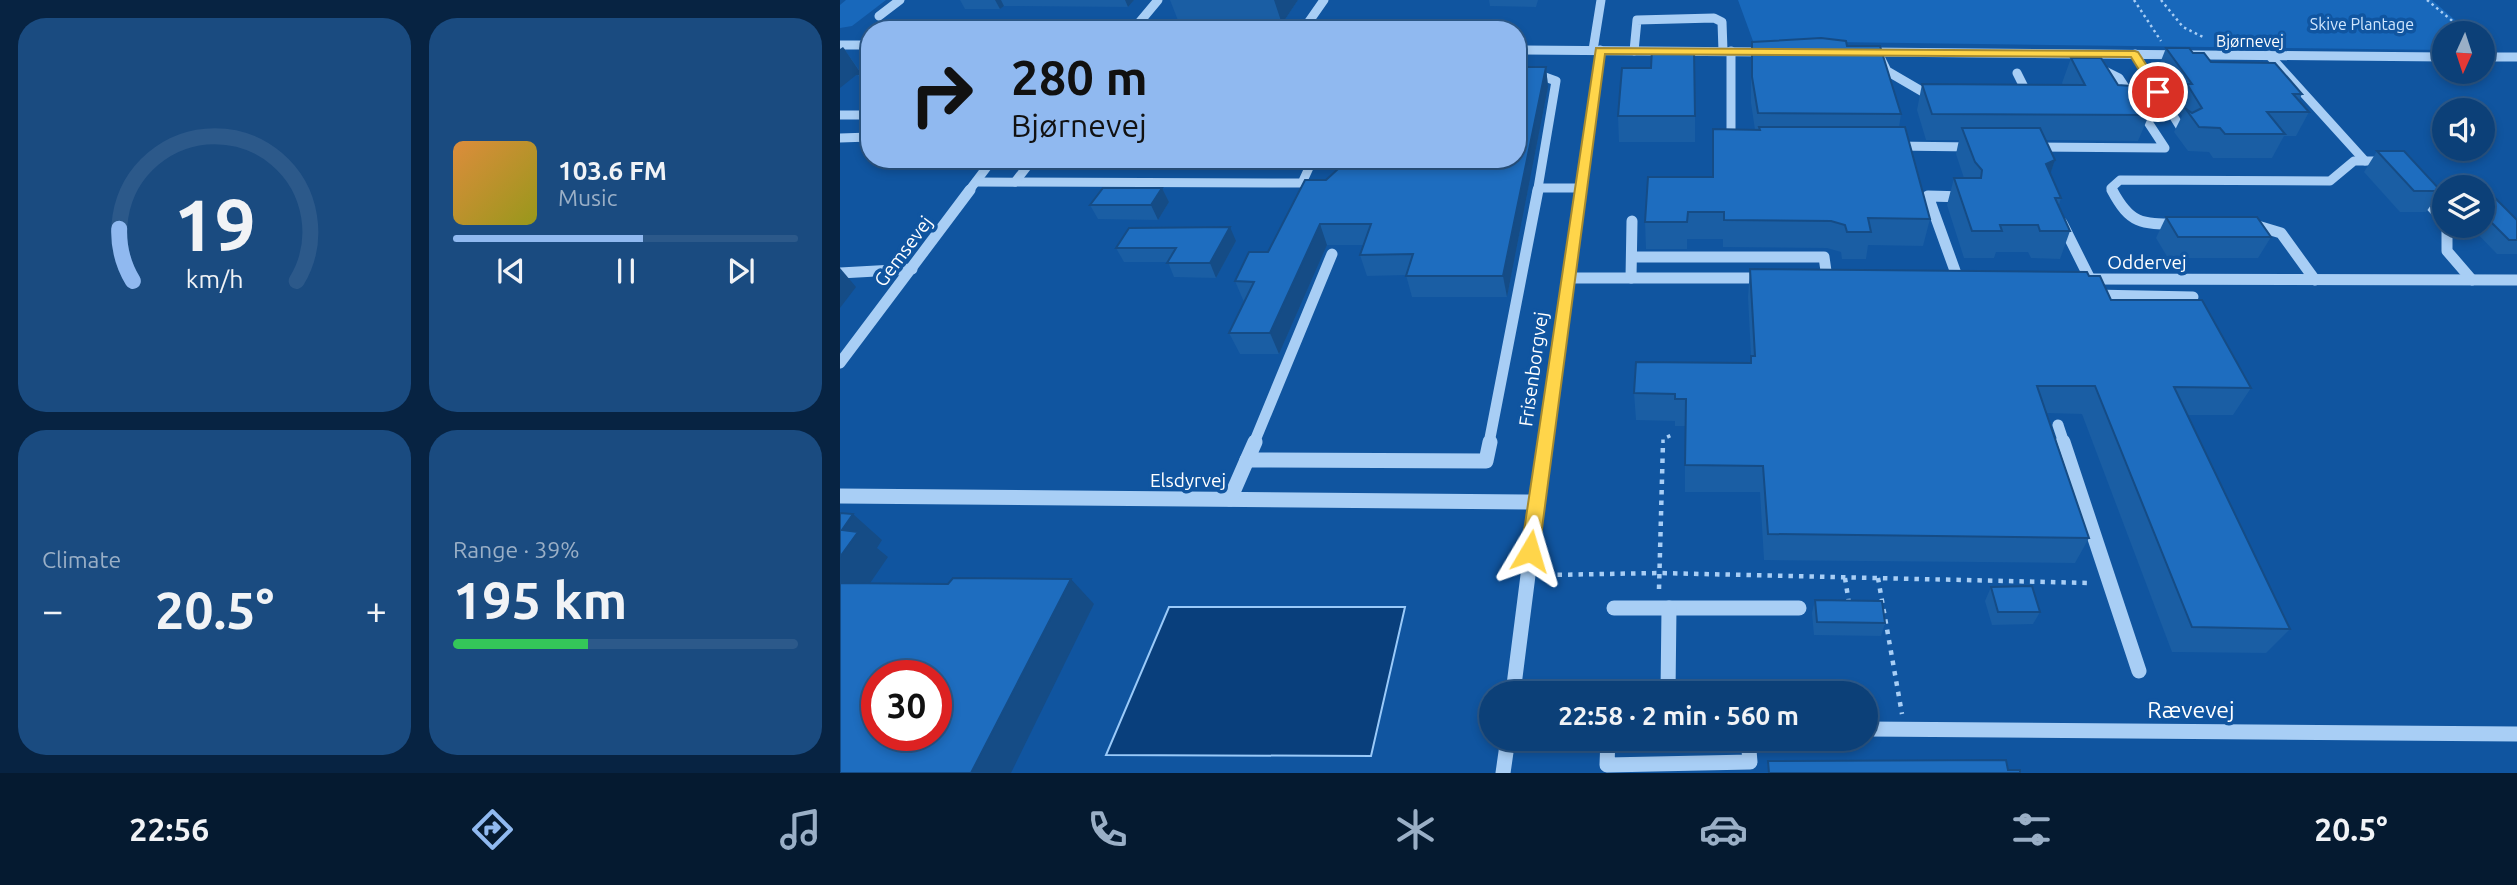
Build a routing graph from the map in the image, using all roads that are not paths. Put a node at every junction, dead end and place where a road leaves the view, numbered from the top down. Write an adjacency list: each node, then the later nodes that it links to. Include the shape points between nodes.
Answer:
1 (900, 0): 5 (street)
2 (1158, 0): 6 (street)
3 (1324, 0): 7 (street)
4 (1601, 0): 11 (street)
5 (878, 16)
6 (1140, 21)
7 (1309, 21)
8 (840, 45): 9 (street)
9 (861, 45)
10 (1526, 50): 11 (street)
11 (1597, 50): 12 (street); 45 (street, Frisenborgvej)
12 (1634, 51): 13 (street); 13 (street, via 1637,20 1714,18 1722,22)
13 (1727, 51): 14 (street); 32 (street, via 1731,135)
14 (1771, 52)
15 (1860, 52): 16 (street, Bjørnevej)
16 (1880, 52): 17 (street, Bjørnevej); 25 (street, via 1886,71 1936,99)
17 (2085, 54): 18 (street, Bjørnevej); 35 (street, via 2090,64 2119,78 2165,148)
18 (2135, 54): 19 (street, Bjørnevej); 29 (street)
19 (2269, 55): 20 (street, Bjørnevej); 36 (street)
20 (2432, 57)
21 (2496, 57): 22 (street)
22 (2517, 57)
23 (2017, 73): 26 (street, via 2030,99)
24 (1526, 77): 44 (street, via 1556,81)
25 (1949, 99)
26 (2017, 99)
27 (840, 115): 28 (street)
28 (861, 115)
29 (2182, 130)
30 (861, 137): 31 (street)
31 (840, 138)
32 (1753, 146)
33 (1883, 146): 34 (street)
34 (1987, 147)
35 (2026, 147)
36 (2365, 161): 40 (street, via 2390,161); 51 (street, via 2354,161 2330,181 2120,180 2110,188 2124,213 2139,224)
37 (986, 168): 41 (street, Gemsevej)
38 (1026, 168): 42 (street)
39 (1309, 168): 43 (street)
40 (2399, 171)
41 (976, 182): 42 (street); 56 (street, Gemsevej)
42 (1015, 182): 43 (street)
43 (1302, 183)
44 (1538, 188): 45 (street); 75 (street, via 1486,461)
45 (1580, 188): 58 (street, Frisenborgvej)
46 (2417, 191): 49 (street)
47 (1966, 197): 65 (street, via 1928,196)
48 (2054, 206): 67 (street)
49 (2432, 207)
50 (1632, 221): 55 (street)
51 (2190, 224)
52 (2241, 224): 68 (street, via 2281,233)
53 (2447, 238): 69 (street, via 2447,251)
54 (1332, 254): 75 (street)
55 (1632, 257): 59 (street); 62 (street, via 1824,257)
56 (912, 269): 57 (street); 73 (street, Gemsevej)
57 (840, 273)
58 (1567, 278): 59 (street); 78 (street, Frisenborgvej)
59 (1631, 278): 60 (street)
60 (1771, 278)
61 (1813, 278): 62 (street)
62 (1827, 278): 63 (street)
63 (1840, 278)
64 (1945, 279): 65 (street)
65 (1958, 279): 66 (street)
66 (1971, 279)
67 (2090, 279): 68 (street, Oddervej); 71 (street, Oddervej)
68 (2315, 280): 69 (street, Oddervej)
69 (2472, 280): 70 (street, Oddervej)
70 (2517, 280)
71 (2079, 287): 72 (street)
72 (2193, 297)
73 (840, 363)
74 (2058, 425): 82 (street)
75 (1247, 460): 77 (street)
76 (840, 496): 77 (street, Elsdyrvej)
77 (1230, 499): 78 (street, Elsdyrvej)
78 (1536, 502): 83 (street, Frisenborgvej)
79 (1614, 608): 80 (street)
80 (1664, 608): 81 (street); 84 (street)
81 (1799, 608)
82 (2139, 671)
83 (1514, 681)
84 (1667, 681)
85 (1878, 729): 86 (street, Rævevej)
86 (2517, 734)
87 (1506, 751): 91 (street)
88 (1608, 751): 90 (street)
89 (1749, 751): 90 (street, via 1750,762)
90 (1607, 769)
91 (1503, 773)

